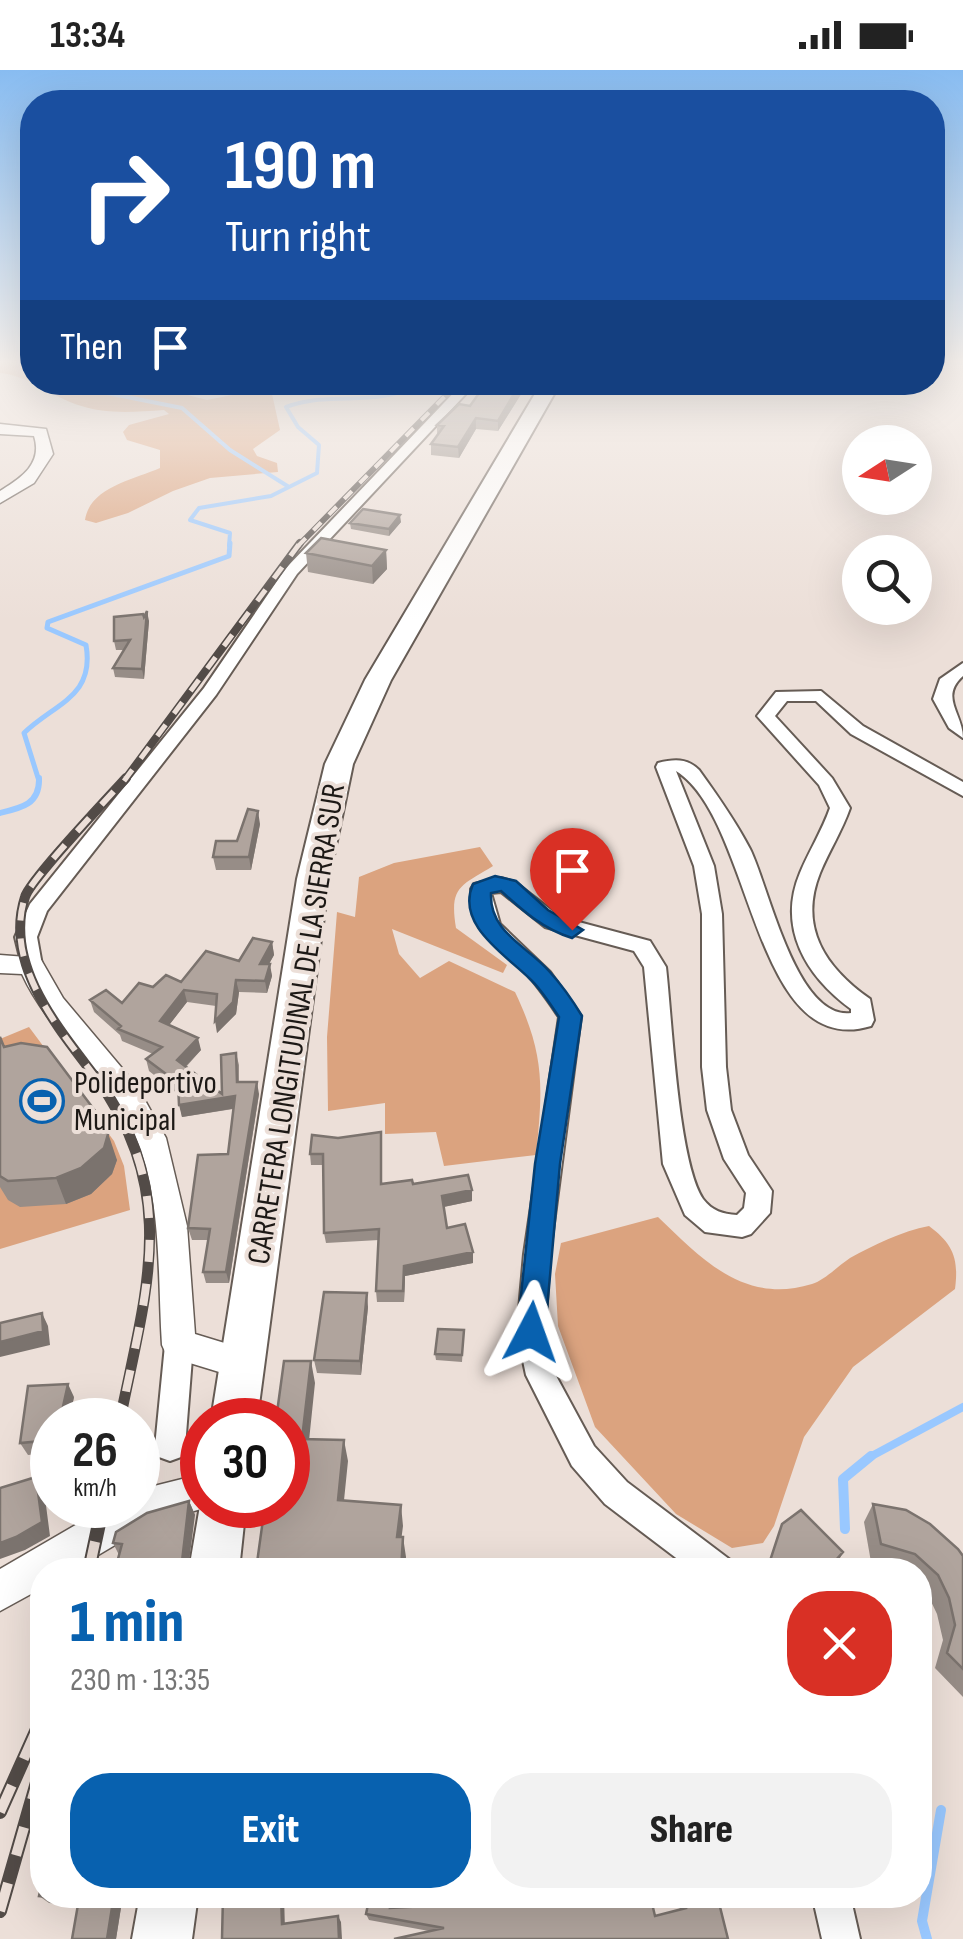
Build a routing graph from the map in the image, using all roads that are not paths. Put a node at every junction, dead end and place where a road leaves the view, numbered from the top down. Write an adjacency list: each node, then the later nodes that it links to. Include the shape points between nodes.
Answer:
1 (46, 447): 4 (street, via 42,466)
2 (409, 447): 8 (street, via 292,571 186,722 37,909)
3 (512, 447): 10 (highway, CARRETERA LONGITUDINAL DE LA SIERRA SUR, via 367,700 339,764 313,879)
4 (0, 498)
5 (963, 668): 6 (street, via 941,690 939,702)
6 (963, 732)
7 (963, 790): 17 (street, via 858,730 821,696 782,696 766,716 833,787 840,808 805,887 801,930 812,959 835,988 862,1005 863,1020 850,1026 826,1020 812,1006 772,942 742,854 700,784 686,768 665,767 704,866 720,1110 737,1159 758,1192 757,1213 742,1226 714,1224 694,1207 676,1164 655,967 642,946 572,930 540,915 508,886 481,889 480,906 494,936 540,975 570,1016 537,1254 531,1332 540,1374 584,1456 616,1493)
8 (16, 964): 9 (street, via 127,1095 151,1136 164,1188)
9 (179, 1345): 10 (street); 12 (street)
10 (242, 1363): 11 (highway, CARRETERA LONGITUDINAL DE LA SIERRA SUR)
11 (237, 1398)
12 (170, 1447)
13 (180, 1497): 15 (street, via 145,1506)
14 (219, 1528): 16 (highway)
15 (56, 1558)
16 (215, 1558)
17 (702, 1558)
18 (30, 1573): 19 (street)
19 (0, 1591)
20 (167, 1908): 22 (highway)
21 (835, 1908): 23 (street)
22 (162, 1939)
23 (841, 1939)

